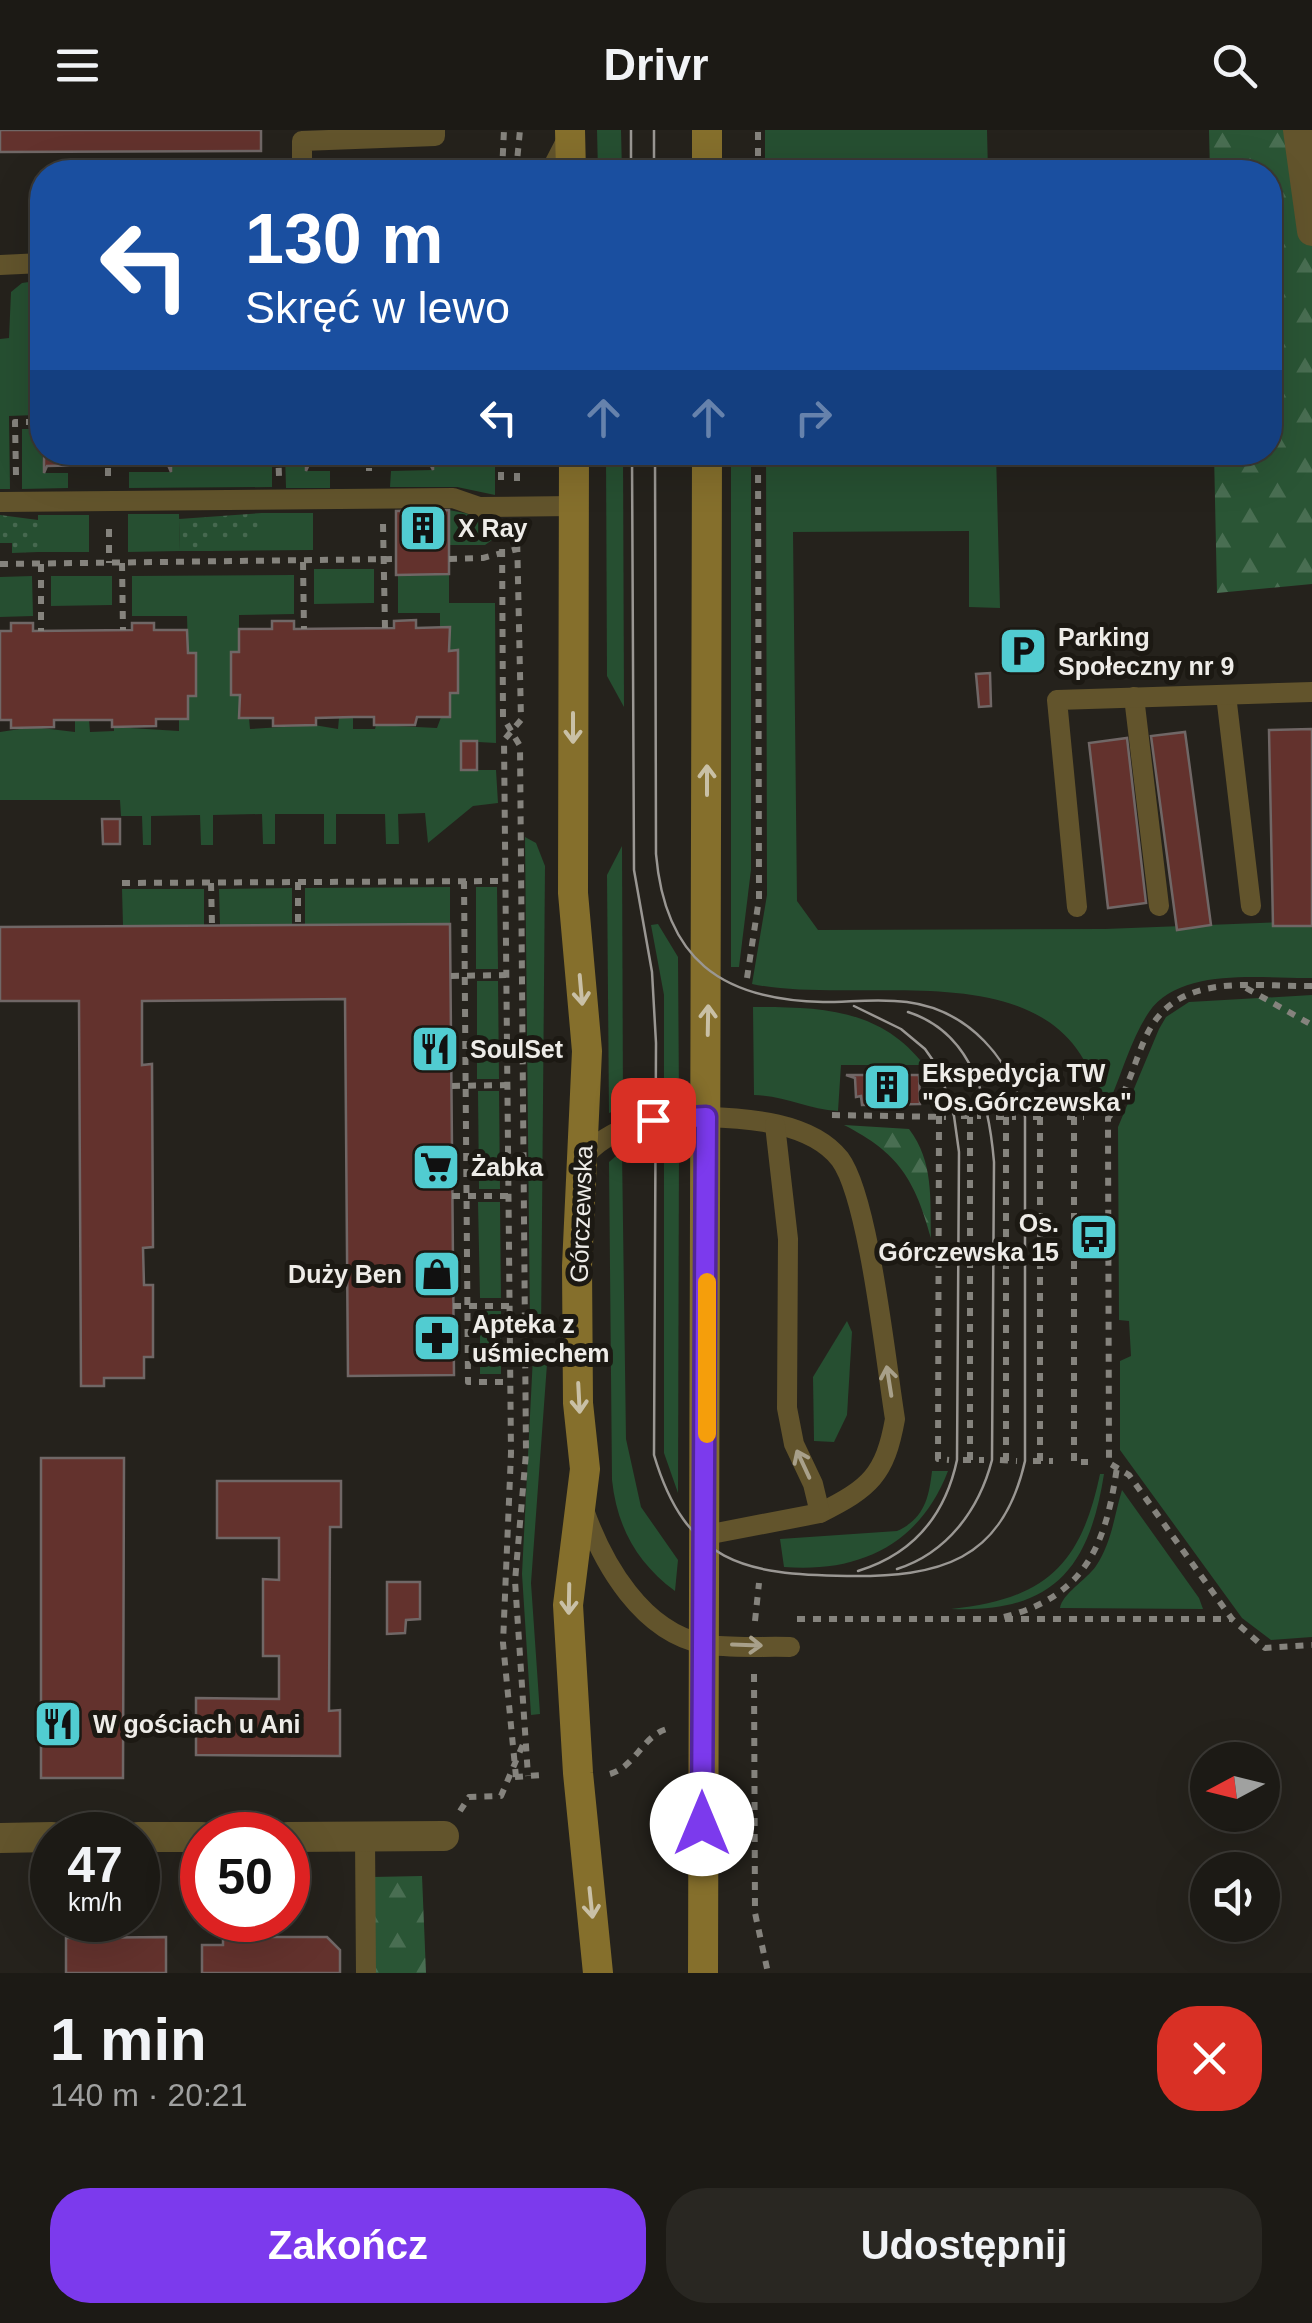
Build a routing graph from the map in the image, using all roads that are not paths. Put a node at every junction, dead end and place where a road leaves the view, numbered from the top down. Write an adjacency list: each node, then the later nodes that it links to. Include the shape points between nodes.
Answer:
1 (290, 130): 6 (lane)
2 (435, 130): 7 (lane, via 435,136 302,141)
3 (707, 130): 10 (main road)
4 (1298, 130): 11 (street)
5 (570, 132): 8 (lane); 9 (main road)
6 (289, 160)
7 (302, 160)
8 (556, 160)
9 (571, 160)
10 (707, 160)
11 (1312, 232)
12 (30, 264): 13 (lane)
13 (0, 266)
14 (574, 465): 17 (main road, Górczewska)
15 (707, 465): 24 (main road, one-way to 15)
16 (8, 502): 17 (lane, via 453,498 479,507)
17 (574, 506): 26 (main road, Górczewska, one-way to 26, via 573,892 586,1050)
18 (1312, 692): 19 (lane)
19 (1226, 695): 20 (lane); 23 (lane)
20 (1134, 698): 21 (lane, via 1057,700); 22 (lane)
21 (1077, 906)
22 (1159, 906)
23 (1251, 906)
24 (706, 1117): 25 (lane); 26 (lane, via 635,1124 596,1142); 29 (main road)
25 (775, 1125): 28 (lane, one-way to 25, via 787,1408 788,1239); 28 (lane, one-way to 25, via 874,1481 896,1419 856,1197 839,1158 807,1135)
26 (581, 1161): 27 (main road, Górczewska, one-way to 27)
27 (581, 1502): 30 (lane, via 632,1597 666,1627); 38 (main road, Górczewska, one-way to 38, via 568,1605)
28 (820, 1513): 29 (lane)
29 (706, 1534): 30 (main road)
30 (704, 1644): 31 (lane, one-way to 31); 39 (main road)
31 (790, 1646)
32 (444, 1836): 34 (street)
33 (310, 1837): 34 (street)
34 (365, 1837): 37 (lane)
35 (0, 1838): 36 (street)
36 (30, 1838)
37 (366, 1973)
38 (598, 1973)
39 (703, 1973)

